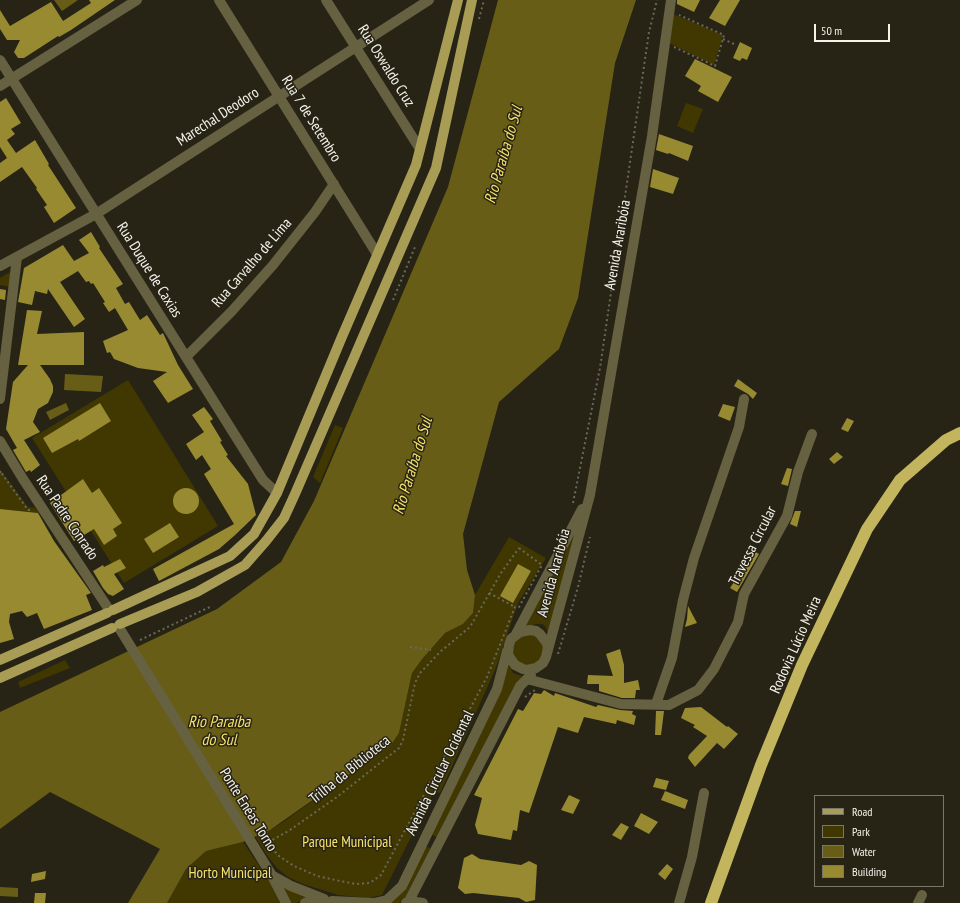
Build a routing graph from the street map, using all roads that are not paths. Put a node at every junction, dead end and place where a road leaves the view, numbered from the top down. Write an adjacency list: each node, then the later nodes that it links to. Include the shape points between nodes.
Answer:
1 (137, 0): 10 (street)
2 (218, 0): 12 (street, Rua 7 de Setembro)
3 (326, 0): 8 (street, Rua Oswaldo Cruz)
4 (458, 0): 13 (main road)
5 (472, 0): 28 (main road, via 436,168 284,518 245,565 198,592)
6 (671, 0): 26 (street, Avenida Araribóia, via 652,136)
7 (424, 1): 8 (street, Marechal Deodoro)
8 (356, 46): 12 (street, Marechal Deodoro); 13 (street, Rua Oswaldo Cruz)
9 (0, 60): 10 (street, Rua Duque de Caxias)
10 (12, 79): 11 (street); 15 (street, Rua Duque de Caxias)
11 (0, 86)
12 (278, 96): 14 (street, Rua 7 de Setembro); 15 (street, Marechal Deodoro)
13 (420, 149): 16 (main road, via 416,165)
14 (334, 184): 16 (street, Rua 7 de Setembro); 19 (street, Rua Carvalho de Lima, via 273,265)
15 (96, 214): 17 (street, Marechal Deodoro); 19 (street, Rua Duque de Caxias)
16 (378, 254): 25 (main road)
17 (20, 256): 18 (street, Marechal Deodoro); 20 (street)
18 (0, 266)
19 (186, 357): 25 (street, Rua Duque de Caxias, via 263,480)
20 (0, 399)
21 (744, 399): 35 (street, via 739,427 694,558 672,658)
22 (960, 433): 46 (highway, Rodovia Lúcio Meira, via 946,440 900,480 867,529 799,672 761,765)
23 (812, 434): 35 (street, Travessa Circular, via 798,472 787,516 744,594 738,622 714,669 698,690 669,705)
24 (0, 441): 27 (street, Rua Padre Conrado)
25 (277, 493): 27 (main road, via 254,534 230,556)
26 (590, 495): 29 (street, Avenida Araribóia); 32 (street, Avenida Araribóia)
27 (110, 611): 28 (main road, via 118,612 121,616); 28 (main road, via 104,620 107,625); 31 (main road)
28 (116, 626): 33 (main road); 39 (street, Ponte Enéas Torno)
29 (516, 634): 30 (street, Avenida Araribóia); 32 (street, via 530,630 540,634 548,647)
30 (509, 645): 32 (street, via 510,658 519,668 532,670); 37 (street, Avenida Circular Ocidental, via 497,690)
31 (0, 660)
32 (545, 660): 34 (street, Avenida Circular Ocidental)
33 (0, 678)
34 (527, 678): 35 (street, Travessa Circular, via 621,704); 38 (street, Avenida Circular Ocidental, via 520,686)
35 (656, 704)
36 (704, 793): 45 (street, via 692,857)
37 (424, 839): 38 (street); 40 (street, Avenida Circular Ocidental, via 402,886 387,900 374,903)
38 (438, 845): 41 (street, Avenida Circular Ocidental)
39 (271, 874): 40 (street, via 291,886); 42 (street, Ponte Enéas Torno)
40 (330, 901): 43 (street, via 314,899)
41 (407, 902): 44 (street)
42 (286, 903)
43 (306, 903)
44 (423, 903)
45 (679, 903)
46 (711, 903)

